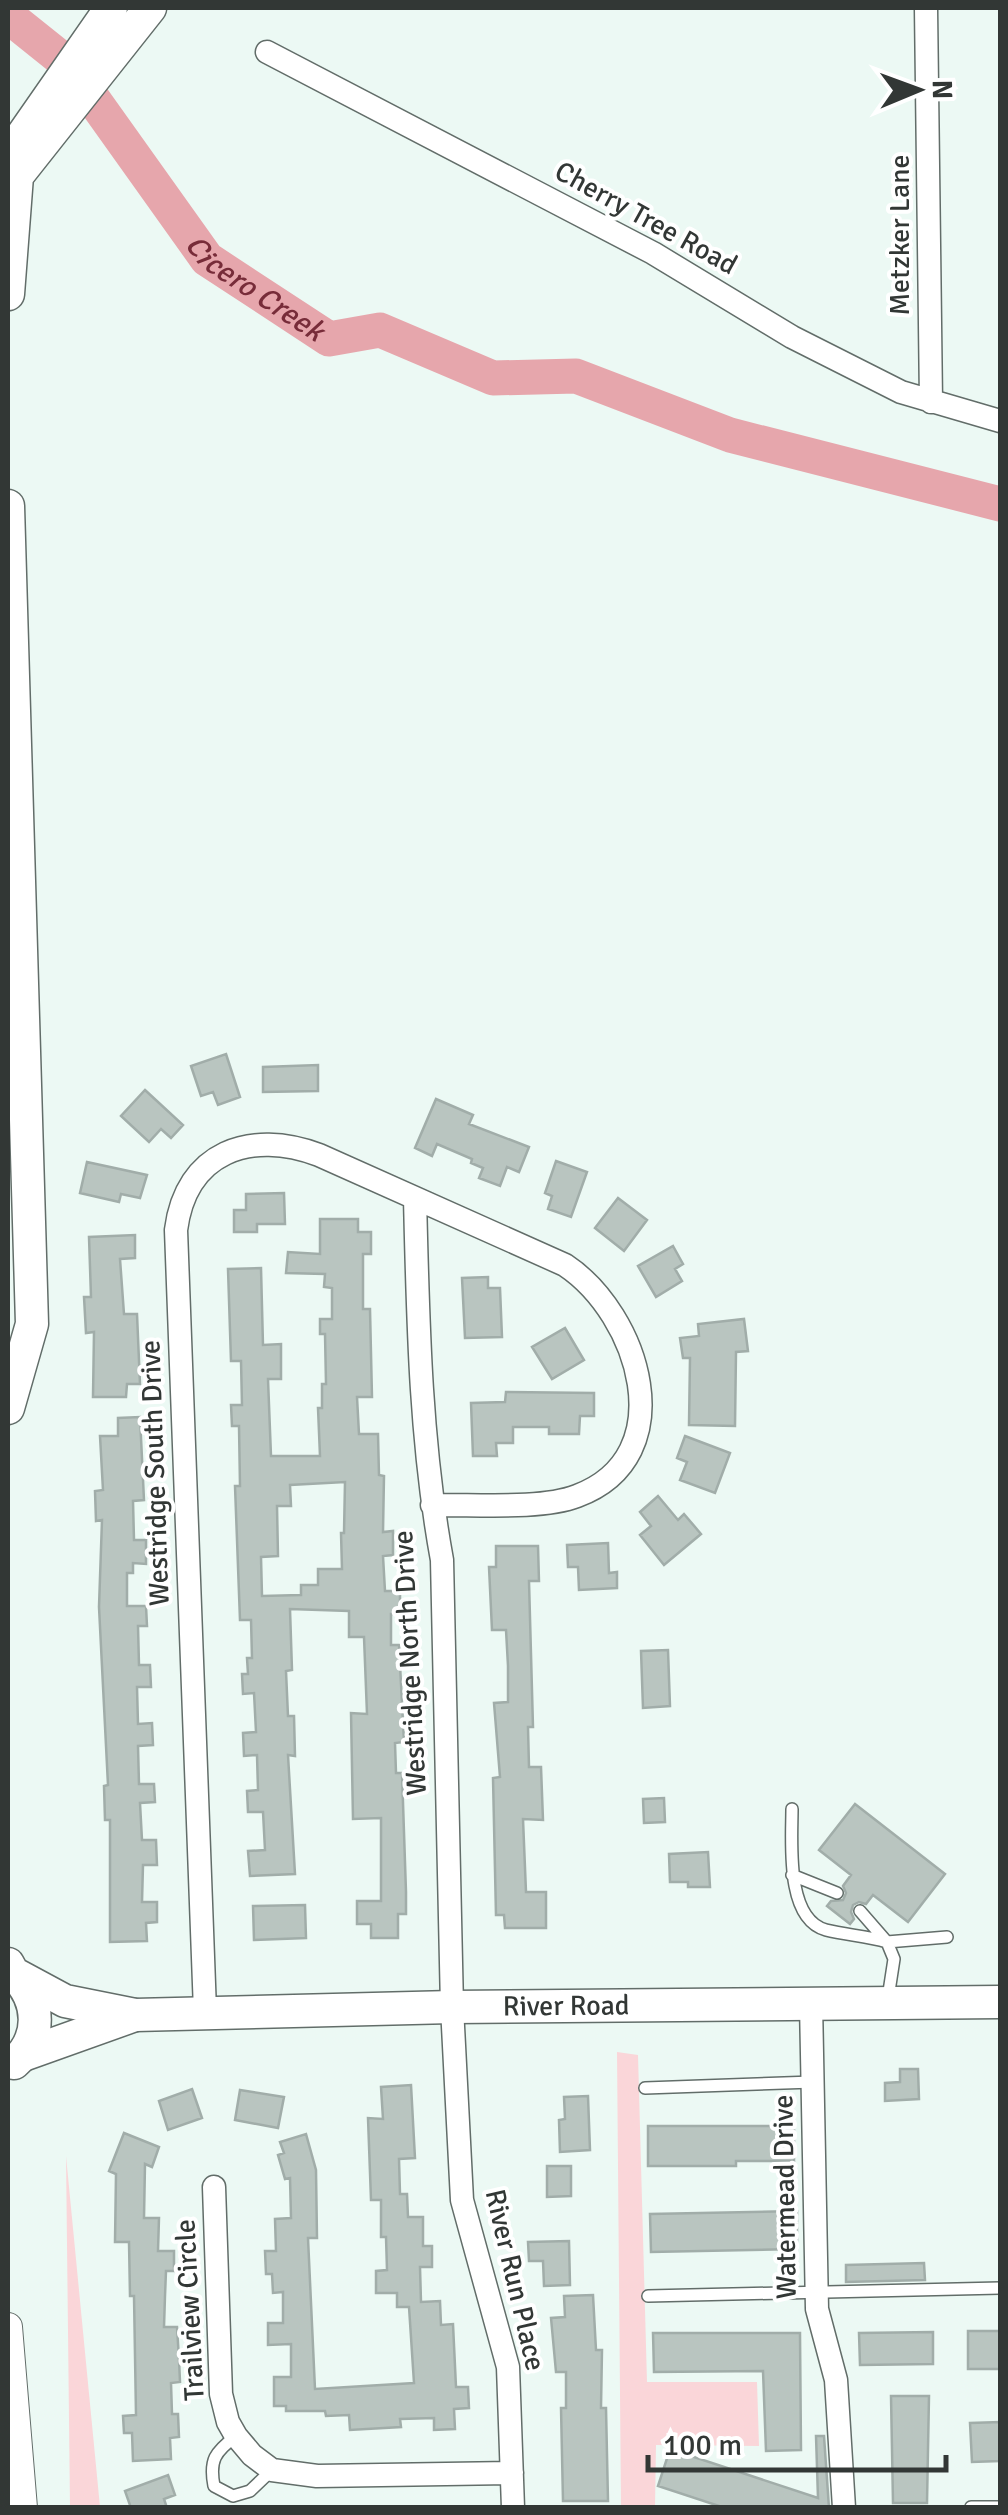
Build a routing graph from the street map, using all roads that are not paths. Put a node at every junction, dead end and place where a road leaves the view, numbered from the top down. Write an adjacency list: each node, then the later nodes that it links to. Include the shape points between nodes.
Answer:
1 (150, 8): 3 (main road)
2 (926, 8): 7 (street, Metzker Lane)
3 (115, 20): 5 (main road)
4 (268, 52): 7 (street, Cherry Tree Road, via 635,244 792,337)
5 (12, 166): 6 (main road)
6 (8, 294)
7 (931, 402): 8 (street, Cherry Tree Road)
8 (1000, 421)
9 (8, 506): 13 (main road, via 32,1324)
10 (8, 1180): 12 (main road)
11 (415, 1198): 14 (street, Westridge North Drive, via 418,1371); 14 (street, Westridge South Drive, via 584,1278 633,1355 641,1401 631,1447 600,1485 550,1502); 26 (street, Westridge South Drive, via 319,1154 272,1143 217,1158 188,1187 179,1208)
12 (8, 1345)
13 (8, 1408)
14 (432, 1505): 25 (street, Westridge North Drive, via 442,1560)
15 (792, 1809): 16 (lane)
16 (792, 1875): 17 (lane); 20 (lane, via 801,1907 821,1929)
17 (837, 1893)
18 (860, 1911): 20 (lane)
19 (947, 1938): 20 (lane)
20 (888, 1942): 22 (lane, via 894,1959)
21 (9, 1969): 27 (main road, River Road, via 66,2002); 28 (main road, via 26,1986 36,2021)
22 (887, 2002): 23 (main road, River Road); 24 (main road, River Road)
23 (1000, 2002)
24 (811, 2003): 25 (main road, River Road); 29 (street, Watermead Drive)
25 (452, 2007): 26 (main road, River Road); 38 (street, River Run Place, via 462,2200 508,2367)
26 (205, 2012): 27 (main road, River Road)
27 (135, 2015): 28 (main road, River Road)
28 (12, 2066)
29 (813, 2082): 30 (lane); 33 (street, Watermead Drive)
30 (644, 2088)
31 (214, 2187): 36 (street, Trailview Circle, via 221,2394)
32 (1000, 2288): 33 (lane)
33 (817, 2293): 34 (lane); 43 (street, Watermead Drive, via 839,2397)
34 (648, 2296)
35 (8, 2327): 41 (street)
36 (236, 2436): 37 (street, Trailview Circle); 37 (lane, via 217,2450 210,2466 214,2486 233,2496 250,2491)
37 (272, 2470): 38 (street, via 317,2476)
38 (512, 2473): 42 (street, River Run Place)
39 (971, 2507): 40 (lane)
40 (1000, 2507)
41 (24, 2508)
42 (513, 2508)
43 (844, 2508)

